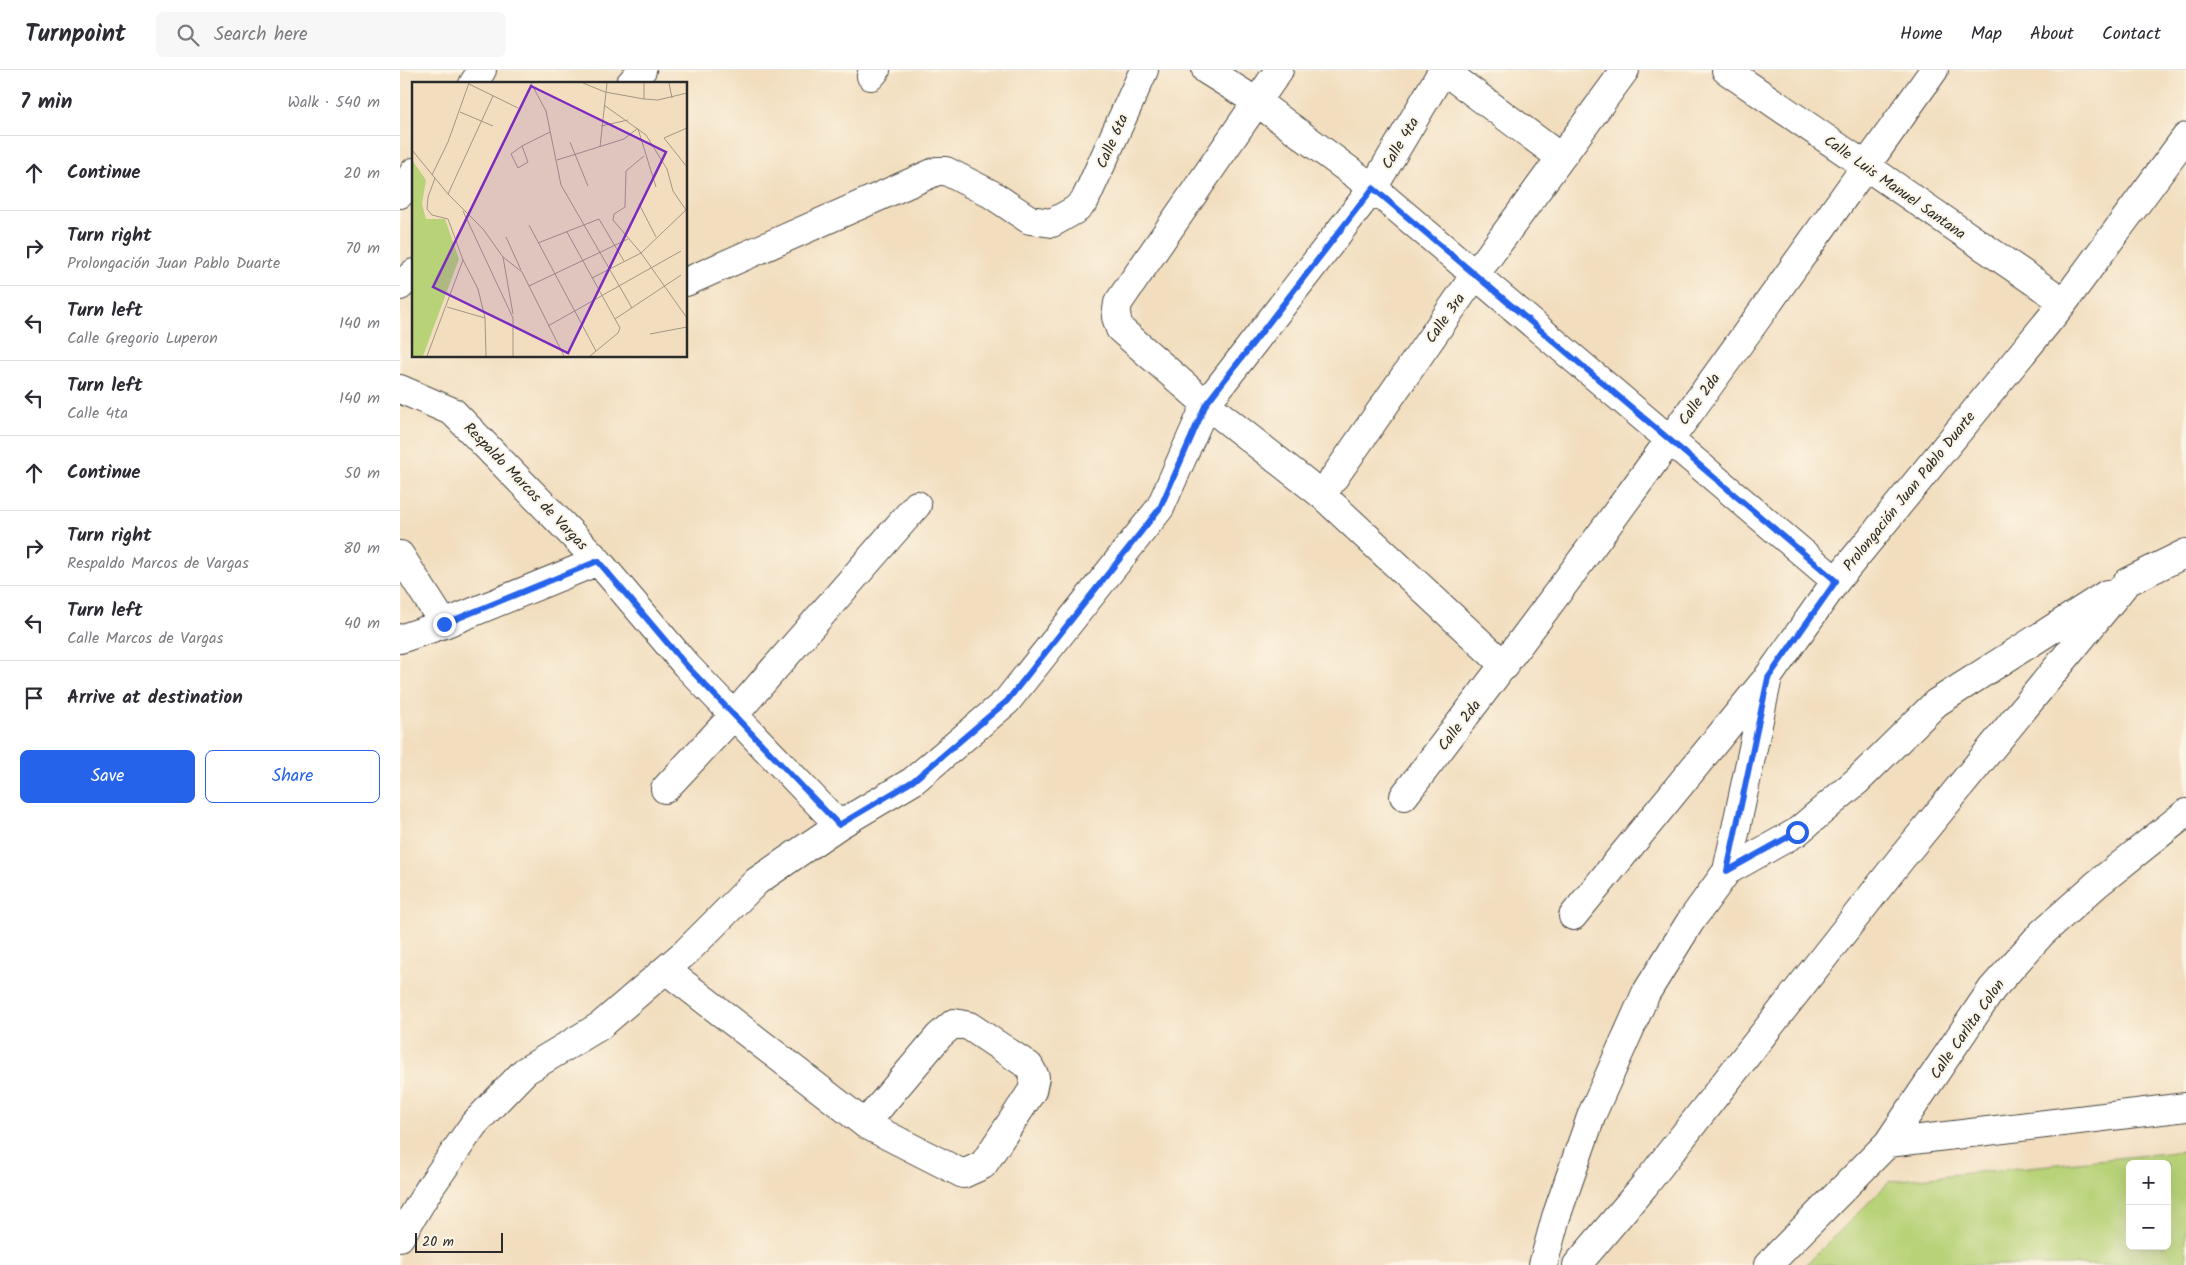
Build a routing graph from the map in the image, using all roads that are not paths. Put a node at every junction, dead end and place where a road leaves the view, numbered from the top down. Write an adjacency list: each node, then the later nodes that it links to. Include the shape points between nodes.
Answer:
1 (482, 70): 10 (street)
2 (642, 70): 11 (street)
3 (1144, 70): 21 (street, Calle 6ta, via 1085,200 1052,223 1030,220 990,194 946,171 937,171)
4 (1206, 70): 12 (street)
5 (1279, 70): 12 (street)
6 (1443, 70): 14 (street); 17 (street, Calle 4ta)
7 (1625, 70): 14 (street, Calle 3ra)
8 (1726, 70): 15 (street, Calle Luis Manuel Santana)
9 (1934, 70): 15 (street, Calle 2da)
10 (474, 82)
11 (632, 82)
12 (1257, 102): 17 (street); 25 (street, via 1118,303 1116,317 1120,328)
13 (2186, 137): 23 (street, Prolongación Juan Pablo Duarte)
14 (1560, 157): 20 (street, Calle 3ra)
15 (1865, 167): 23 (street, Calle Luis Manuel Santana); 26 (street, Calle 2da)
16 (412, 175): 18 (street)
17 (1373, 188): 20 (street); 25 (street, Calle 4ta)
18 (400, 194)
19 (412, 275): 22 (street)
20 (1475, 275): 26 (street); 27 (street, Calle 3ra)
21 (688, 281)
22 (400, 286)
23 (2064, 302): 32 (street, Prolongación Juan Pablo Duarte)
24 (400, 389): 31 (street, Respaldo Marcos de Vargas, via 453,412)
25 (1206, 404): 27 (street); 42 (street, Calle 4ta, via 1160,508 1007,701 913,781)
26 (1670, 440): 32 (street); 36 (street, Calle 2da)
27 (1322, 495): 36 (street)
28 (916, 505): 38 (street)
29 (2186, 554): 33 (street)
30 (400, 555): 34 (street)
31 (598, 561): 34 (street); 38 (street, Respaldo Marcos de Vargas, via 686,665)
32 (1836, 581): 37 (street, Prolongación Juan Pablo Duarte)
33 (2127, 582): 43 (street, via 1936,703 1857,781 1797,832); 51 (street)
34 (444, 624): 35 (street)
35 (400, 639)
36 (1505, 666): 40 (street, Calle 2da)
37 (1768, 678): 43 (street, Prolongación Juan Pablo Duarte); 44 (street)
38 (734, 715): 39 (street); 42 (street, Respaldo Marcos de Vargas)
39 (665, 789)
40 (1404, 796)
41 (2186, 813): 48 (street, Calle Carlita Colon, via 2042,933 1992,989)
42 (839, 825): 45 (street, Calle 4ta, via 757,881)
43 (1727, 871): 50 (street, Prolongación Juan Pablo Duarte, via 1690,922 1646,994 1592,1114)
44 (1573, 916)
45 (666, 970): 47 (street); 49 (street, Calle 4ta, via 600,1026 525,1071 474,1124)
46 (2186, 1107): 48 (street)
47 (865, 1124): 47 (street, via 963,1174 983,1165 1032,1091 1035,1077 1022,1061 969,1026 954,1023 939,1036)
48 (1888, 1143): 52 (street, Calle Carlita Colon)
49 (400, 1237)
50 (1543, 1265)
51 (1577, 1265)
52 (1768, 1265)

